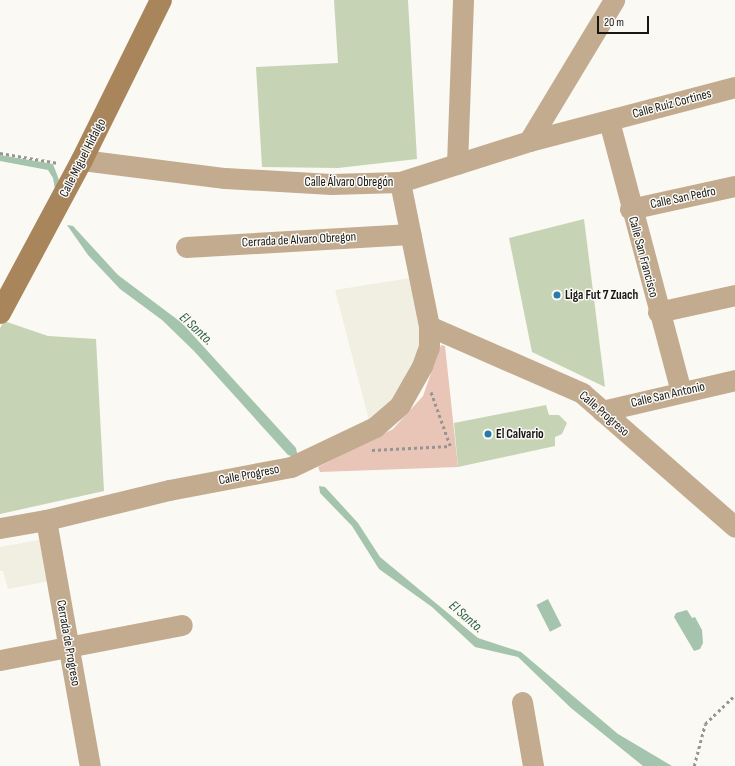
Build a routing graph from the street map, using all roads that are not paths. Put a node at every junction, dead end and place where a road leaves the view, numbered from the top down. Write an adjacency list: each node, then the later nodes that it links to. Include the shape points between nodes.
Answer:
1 (162, 0): 8 (street, Calle Miguel Hidalgo)
2 (463, 0): 7 (street)
3 (614, 0): 6 (street)
4 (735, 87): 5 (street, Calle Ruíz Cortines)
5 (609, 121): 6 (street, Calle Álvaro Obregón); 11 (street, Calle San Francisco)
6 (529, 141): 7 (street, Calle Álvaro Obregón)
7 (457, 164): 9 (street, Calle Álvaro Obregón)
8 (79, 166): 9 (street, Calle Álvaro Obregón, via 331,184); 16 (street, Calle Miguel Hidalgo)
9 (400, 182): 12 (street, Calle Progreso)
10 (735, 186): 11 (street, Calle San Pedro)
11 (630, 209): 15 (street, Calle San Francisco)
12 (411, 234): 13 (street, Cerrada de Alvaro Obregon); 17 (street, Calle Progreso)
13 (186, 247)
14 (735, 295): 15 (street)
15 (658, 312): 19 (street, Calle San Francisco)
16 (0, 313)
17 (429, 326): 20 (street, Calle Progreso, via 557,380 582,393); 21 (street, Calle Progreso, via 428,347 422,366 400,405 375,427 290,467 169,490)
18 (735, 380): 19 (street, Calle San Antonio)
19 (681, 392): 20 (street, Calle San Antonio)
20 (602, 411): 22 (street, Calle Progreso)
21 (46, 520): 23 (street, Calle Progreso); 25 (street, Cerrada de Progreso)
22 (735, 527)
23 (0, 528)
24 (182, 626): 25 (street)
25 (68, 646): 26 (street); 28 (street, Cerrada de Progreso)
26 (0, 660)
27 (522, 702): 29 (street)
28 (90, 766)
29 (534, 766)

